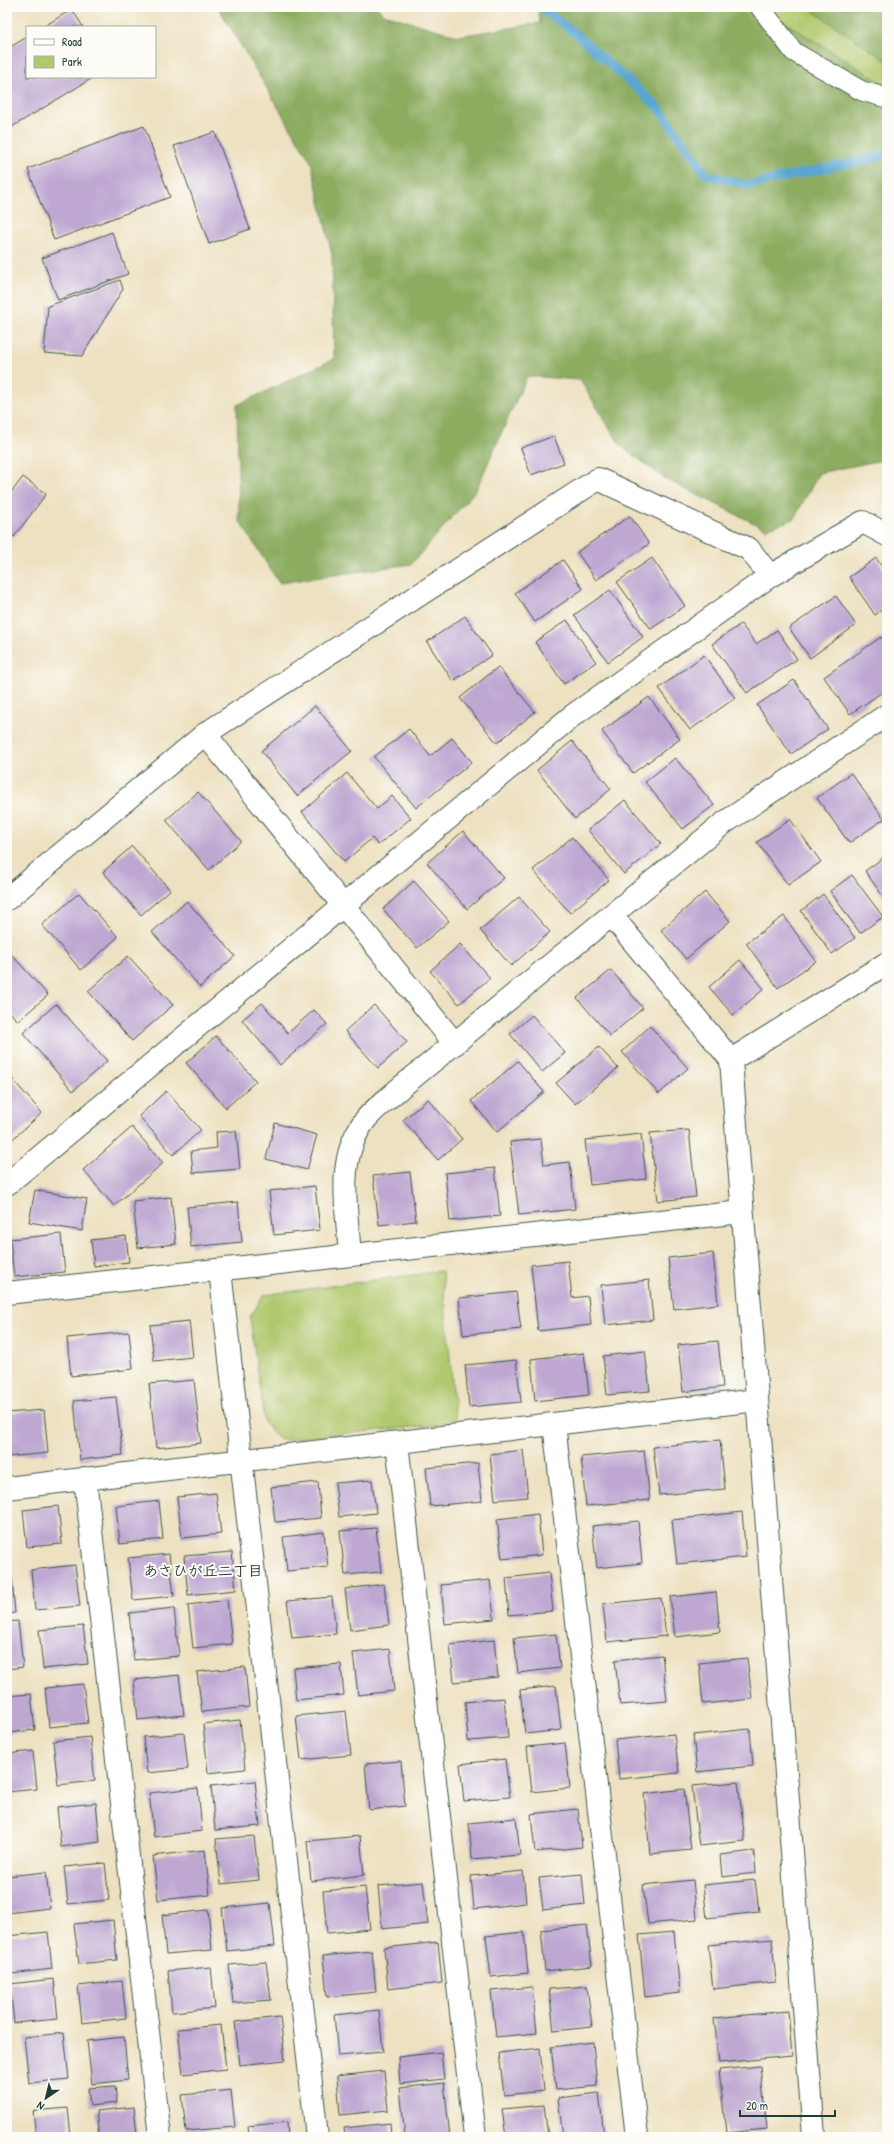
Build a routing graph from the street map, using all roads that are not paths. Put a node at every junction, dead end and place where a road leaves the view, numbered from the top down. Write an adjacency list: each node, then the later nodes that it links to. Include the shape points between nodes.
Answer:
1 (760, 7): 2 (lane, via 794,52 862,91)
2 (887, 98)
3 (887, 535): 4 (street, via 863,522)
4 (770, 576): 6 (street, via 749,549 598,479); 8 (street, via 572,716)
5 (887, 715): 9 (street, via 724,823)
6 (205, 734): 7 (street); 8 (street)
7 (7, 898)
8 (344, 906): 11 (street); 13 (street)
9 (612, 916): 11 (street); 12 (street)
10 (887, 963): 12 (street)
11 (455, 1044): 15 (street, via 366,1118 351,1143 345,1170)
12 (730, 1060): 14 (street)
13 (7, 1184)
14 (742, 1212): 15 (street); 18 (street)
15 (350, 1255): 16 (street)
16 (220, 1270): 17 (street); 21 (street)
17 (7, 1293)
18 (757, 1400): 19 (street); 28 (street)
19 (554, 1424): 20 (street); 27 (street)
20 (397, 1442): 21 (street); 26 (street)
21 (242, 1460): 22 (street); 25 (street)
22 (85, 1478): 23 (street); 24 (street)
23 (7, 1488)
24 (160, 2137)
25 (317, 2137)
26 (475, 2137)
27 (637, 2137)
28 (814, 2137)

